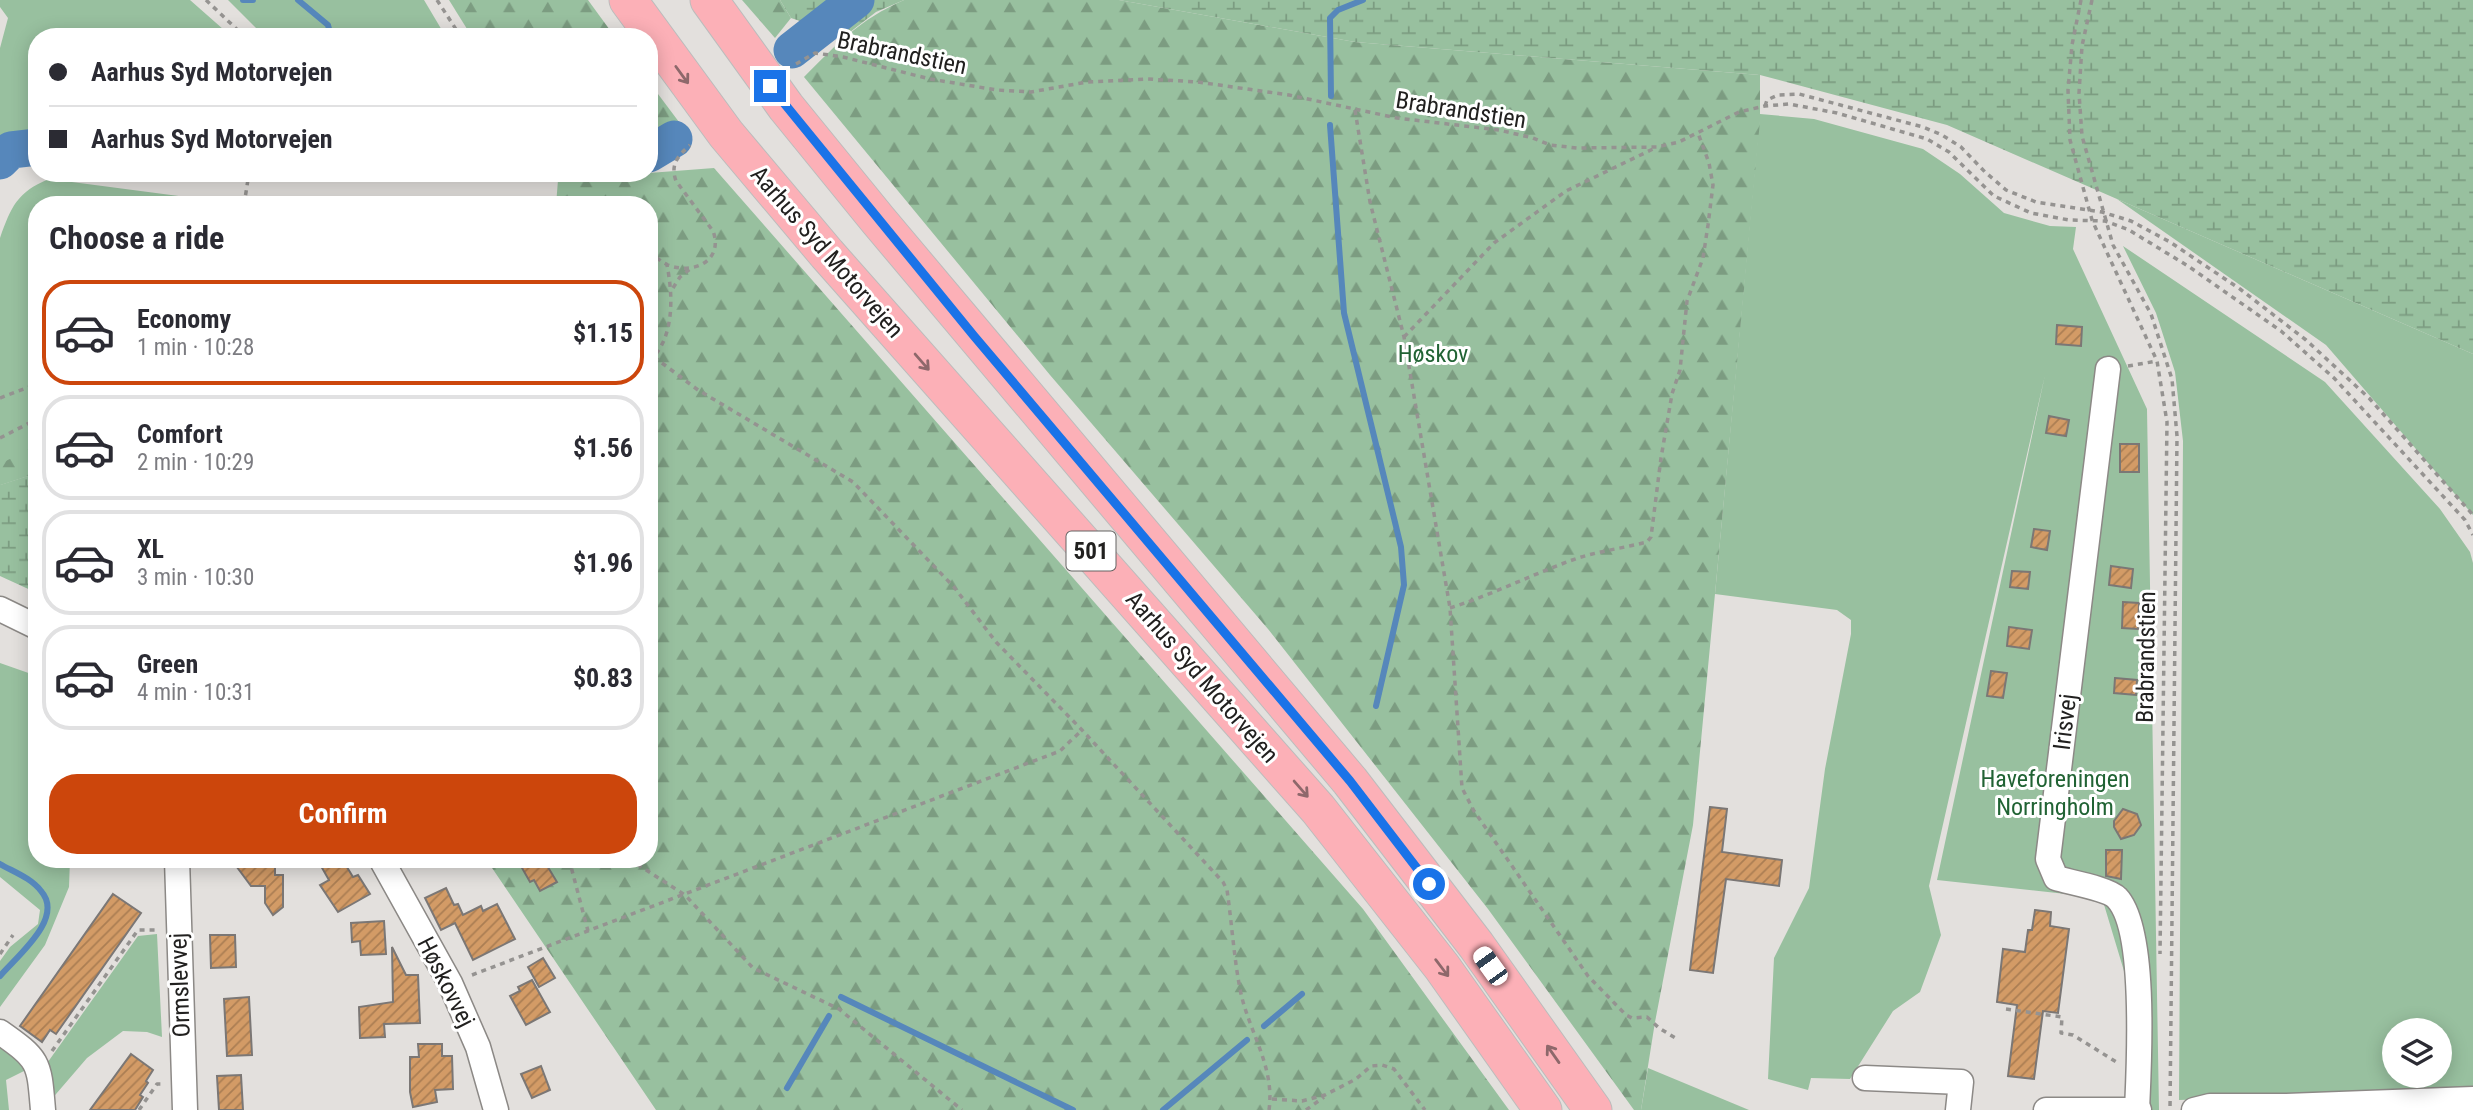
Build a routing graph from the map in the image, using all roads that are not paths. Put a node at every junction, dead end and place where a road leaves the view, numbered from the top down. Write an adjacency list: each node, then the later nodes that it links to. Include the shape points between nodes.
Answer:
1 (628, 0): 3 (highway, Aarhus Syd Motorvejen / 501, one-way to 3)
2 (709, 0): 18 (highway, Aarhus Syd Motorvejen / 501, one-way to 2, via 1476,945 1350,781 870,210 786,107)
3 (648, 28)
4 (658, 41): 17 (highway, Aarhus Syd Motorvejen / 501, one-way to 17, via 726,134 818,244 1318,809 1442,967)
5 (2108, 369): 22 (street, Irisvej, via 2048,859 2056,878 2115,895 2126,911 2140,1015)
6 (0, 609): 7 (street)
7 (28, 623)
8 (177, 868): 15 (street, Ormslevvej)
9 (386, 868): 16 (street, Høskovvej, via 450,983 478,1047)
10 (0, 1032): 14 (street, via 32,1056 39,1070)
11 (1866, 1078): 19 (street, via 1961,1082)
12 (2473, 1099): 13 (street)
13 (2285, 1108): 23 (street, via 2210,1106)
14 (43, 1110)
15 (185, 1110)
16 (496, 1110)
17 (1543, 1110)
18 (1593, 1110)
19 (1958, 1110)
20 (2046, 1110): 21 (street)
21 (2060, 1110): 22 (street)
22 (2138, 1110)
23 (2194, 1110)

